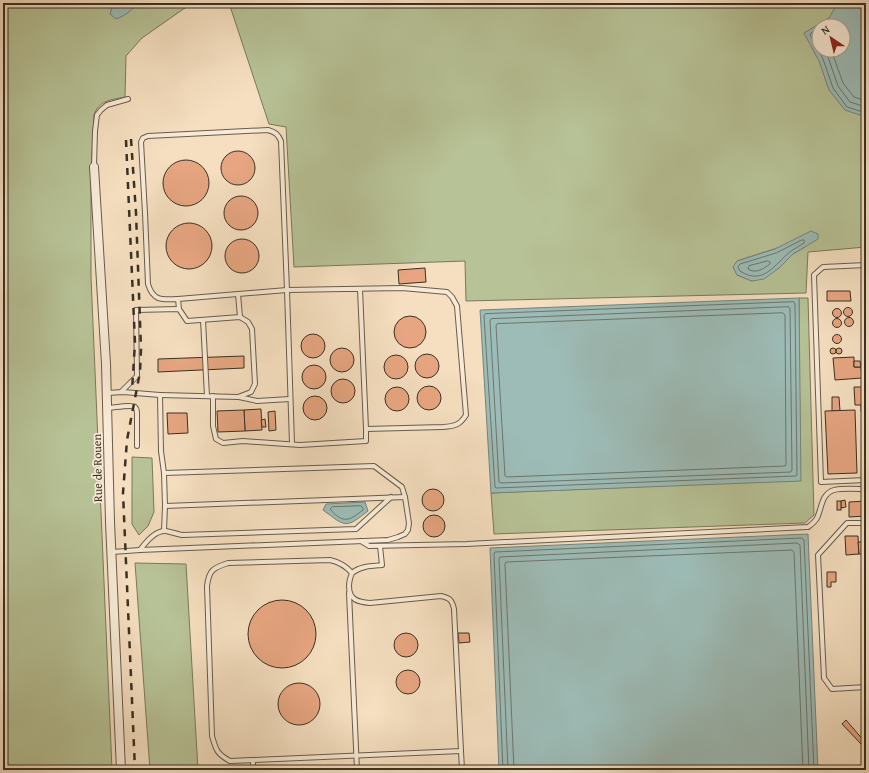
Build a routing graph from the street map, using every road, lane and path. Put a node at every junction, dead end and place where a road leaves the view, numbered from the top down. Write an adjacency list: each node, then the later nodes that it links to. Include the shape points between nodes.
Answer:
1 (128, 99): 2 (lane, via 106,105 97,115)
2 (94, 167): 11 (street, Rue de Rouen)
3 (866, 266): 23 (lane, via 823,267 814,275 821,482)
4 (360, 288): 5 (lane); 19 (lane); 19 (lane, via 447,292 452,297 457,306 466,415 455,426)
5 (287, 290): 6 (lane); 7 (lane, via 279,136 268,130 148,136 143,138 141,149 148,284 150,292 155,297 164,300); 17 (lane)
6 (238, 294): 7 (lane); 9 (lane)
7 (178, 299): 8 (lane)
8 (179, 309): 10 (lane, via 187,321); 12 (lane, via 136,310 137,376)
9 (240, 317): 10 (lane); 16 (lane, via 248,322 252,329 256,384 251,392)
10 (204, 320): 14 (lane)
11 (107, 392): 12 (lane); 18 (street, Rue de Rouen)
12 (122, 392): 13 (lane)
13 (160, 395): 14 (lane); 22 (lane)
14 (207, 396): 15 (lane)
15 (213, 396): 16 (lane); 20 (lane, via 213,426 216,439 223,443 243,441)
16 (238, 397): 17 (lane, via 257,401)
17 (290, 399): 20 (lane)
18 (107, 408): 21 (lane, via 131,406 137,409); 33 (street, Rue de Rouen)
19 (366, 429): 20 (lane, via 366,441)
20 (292, 444)
21 (137, 446)
22 (164, 473): 25 (lane, via 374,466 402,487); 27 (lane)
23 (866, 480)
24 (866, 489): 31 (lane, via 835,490 828,493 817,519 808,527)
25 (405, 496): 26 (lane); 30 (lane, via 408,530 388,540)
26 (392, 497): 27 (lane); 29 (lane, via 356,529 182,535)
27 (165, 506): 29 (lane)
28 (866, 522): 36 (lane, via 847,523 818,555 824,678 832,689)
29 (164, 531): 32 (lane, via 155,535)
30 (360, 541): 31 (lane, via 369,546); 32 (lane)
31 (380, 546): 34 (lane, via 382,565 361,568)
32 (140, 550): 33 (lane)
33 (112, 552): 40 (street, Rue de Rouen)
34 (352, 574): 35 (lane); 39 (lane, via 348,568 337,562 315,560 228,563 212,570 208,576 212,736 215,748 230,761)
35 (350, 592): 37 (lane, via 354,599 370,603 441,596 450,600 454,609); 38 (lane)
36 (866, 687)
37 (461, 751): 38 (lane); 43 (lane)
38 (357, 755): 39 (lane); 42 (lane)
39 (253, 760): 41 (lane)
40 (121, 770)
41 (253, 770)
42 (357, 770)
43 (462, 770)

